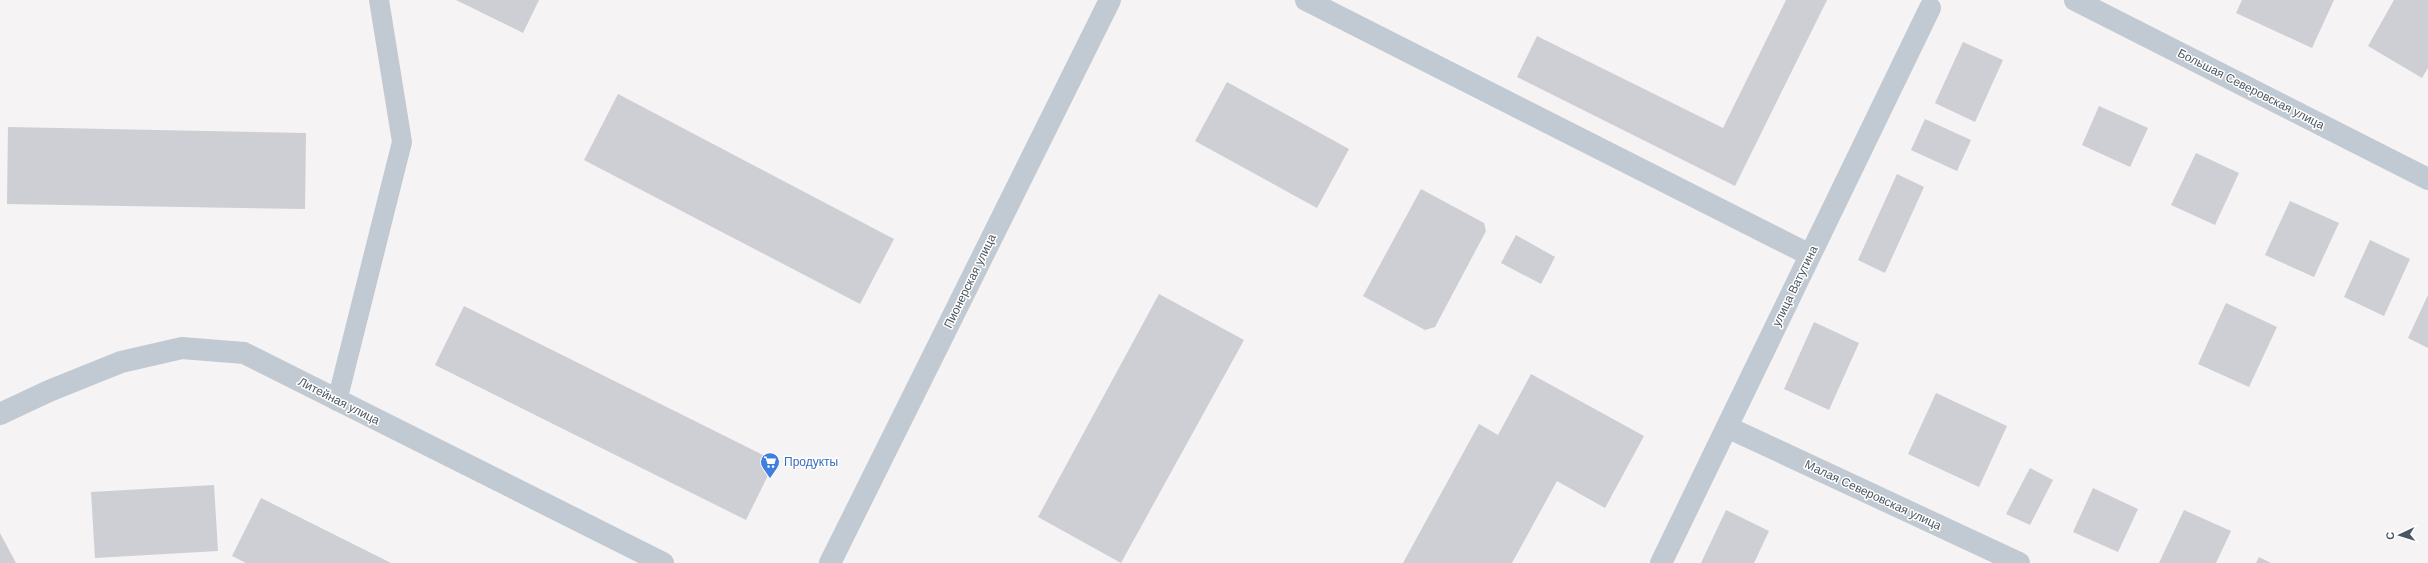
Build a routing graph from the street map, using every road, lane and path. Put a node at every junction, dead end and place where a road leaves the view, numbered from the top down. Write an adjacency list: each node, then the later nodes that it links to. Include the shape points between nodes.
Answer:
1 (379, 0): 8 (lane, via 402,142)
2 (1110, 0): 12 (street, Пионерская улица)
3 (1306, 0): 7 (street)
4 (2075, 0): 6 (street, Большая Северовская улица)
5 (1930, 8): 7 (street, улица Ватутина)
6 (2428, 179)
7 (1810, 255): 10 (street, улица Ватутина)
8 (337, 401): 9 (street, Литейная улица, via 244,353 182,348 121,362); 11 (street, Литейная улица)
9 (0, 414)
10 (1727, 427): 13 (street, улица Ватутина); 14 (street, Малая Северовская улица)
11 (663, 563)
12 (830, 563)
13 (1661, 563)
14 (2019, 563)

